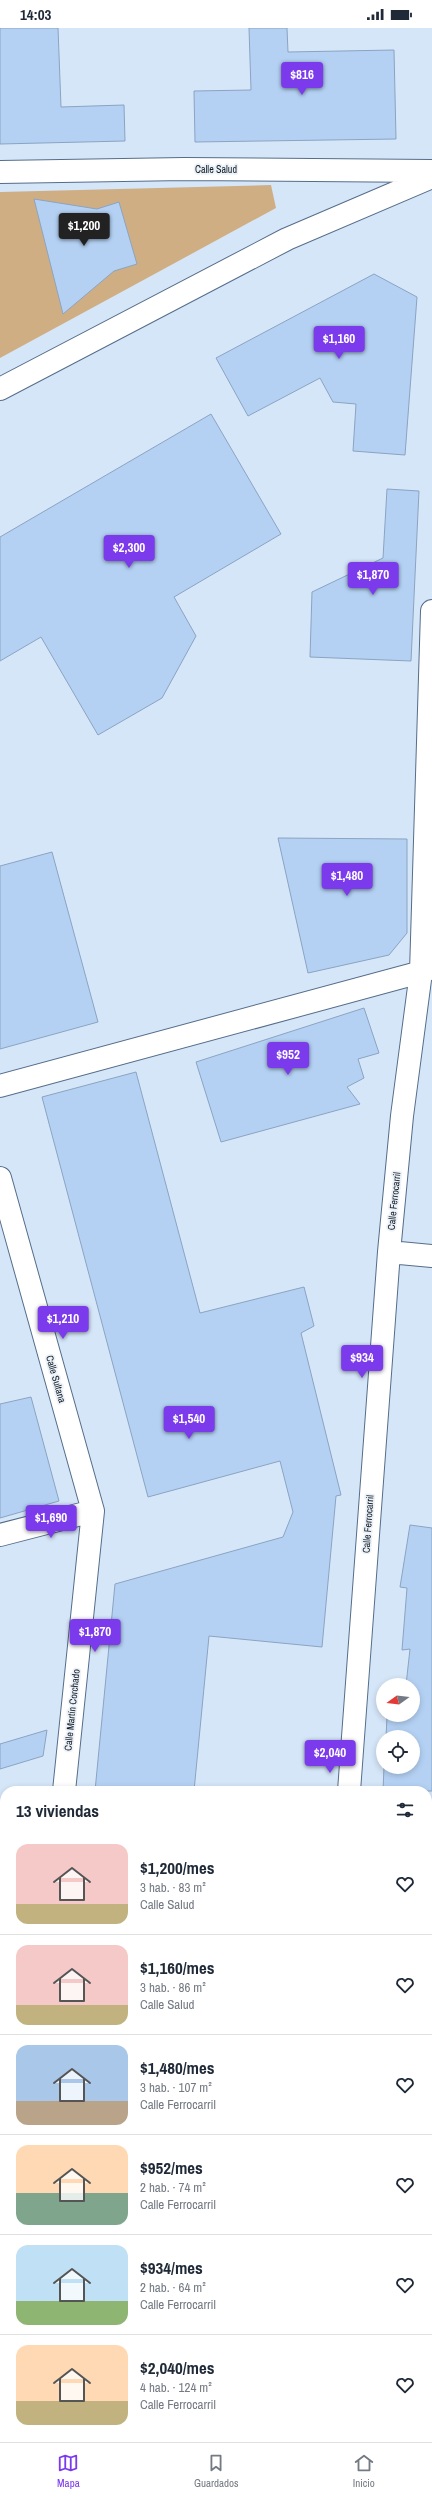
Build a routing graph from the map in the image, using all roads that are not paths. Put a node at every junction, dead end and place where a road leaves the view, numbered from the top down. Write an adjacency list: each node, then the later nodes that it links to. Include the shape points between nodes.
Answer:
1 (432, 171): 2 (main road, Calle Salud, via 184,169)
2 (0, 172)
3 (432, 177): 4 (main road, via 287,239)
4 (0, 389)
5 (432, 611): 6 (main road, Calle Ferrocarril)
6 (426, 970): 7 (main road); 9 (main road, Calle Ferrocarril, via 402,1116)
7 (0, 1086)
8 (0, 1178): 11 (main road, Calle Sultana)
9 (389, 1252): 10 (main road); 13 (main road, Calle Ferrocarril)
10 (432, 1256)
11 (94, 1511): 12 (main road); 14 (main road, Calle Martín Corchado)
12 (0, 1535)
13 (349, 1780)
14 (65, 1786)

